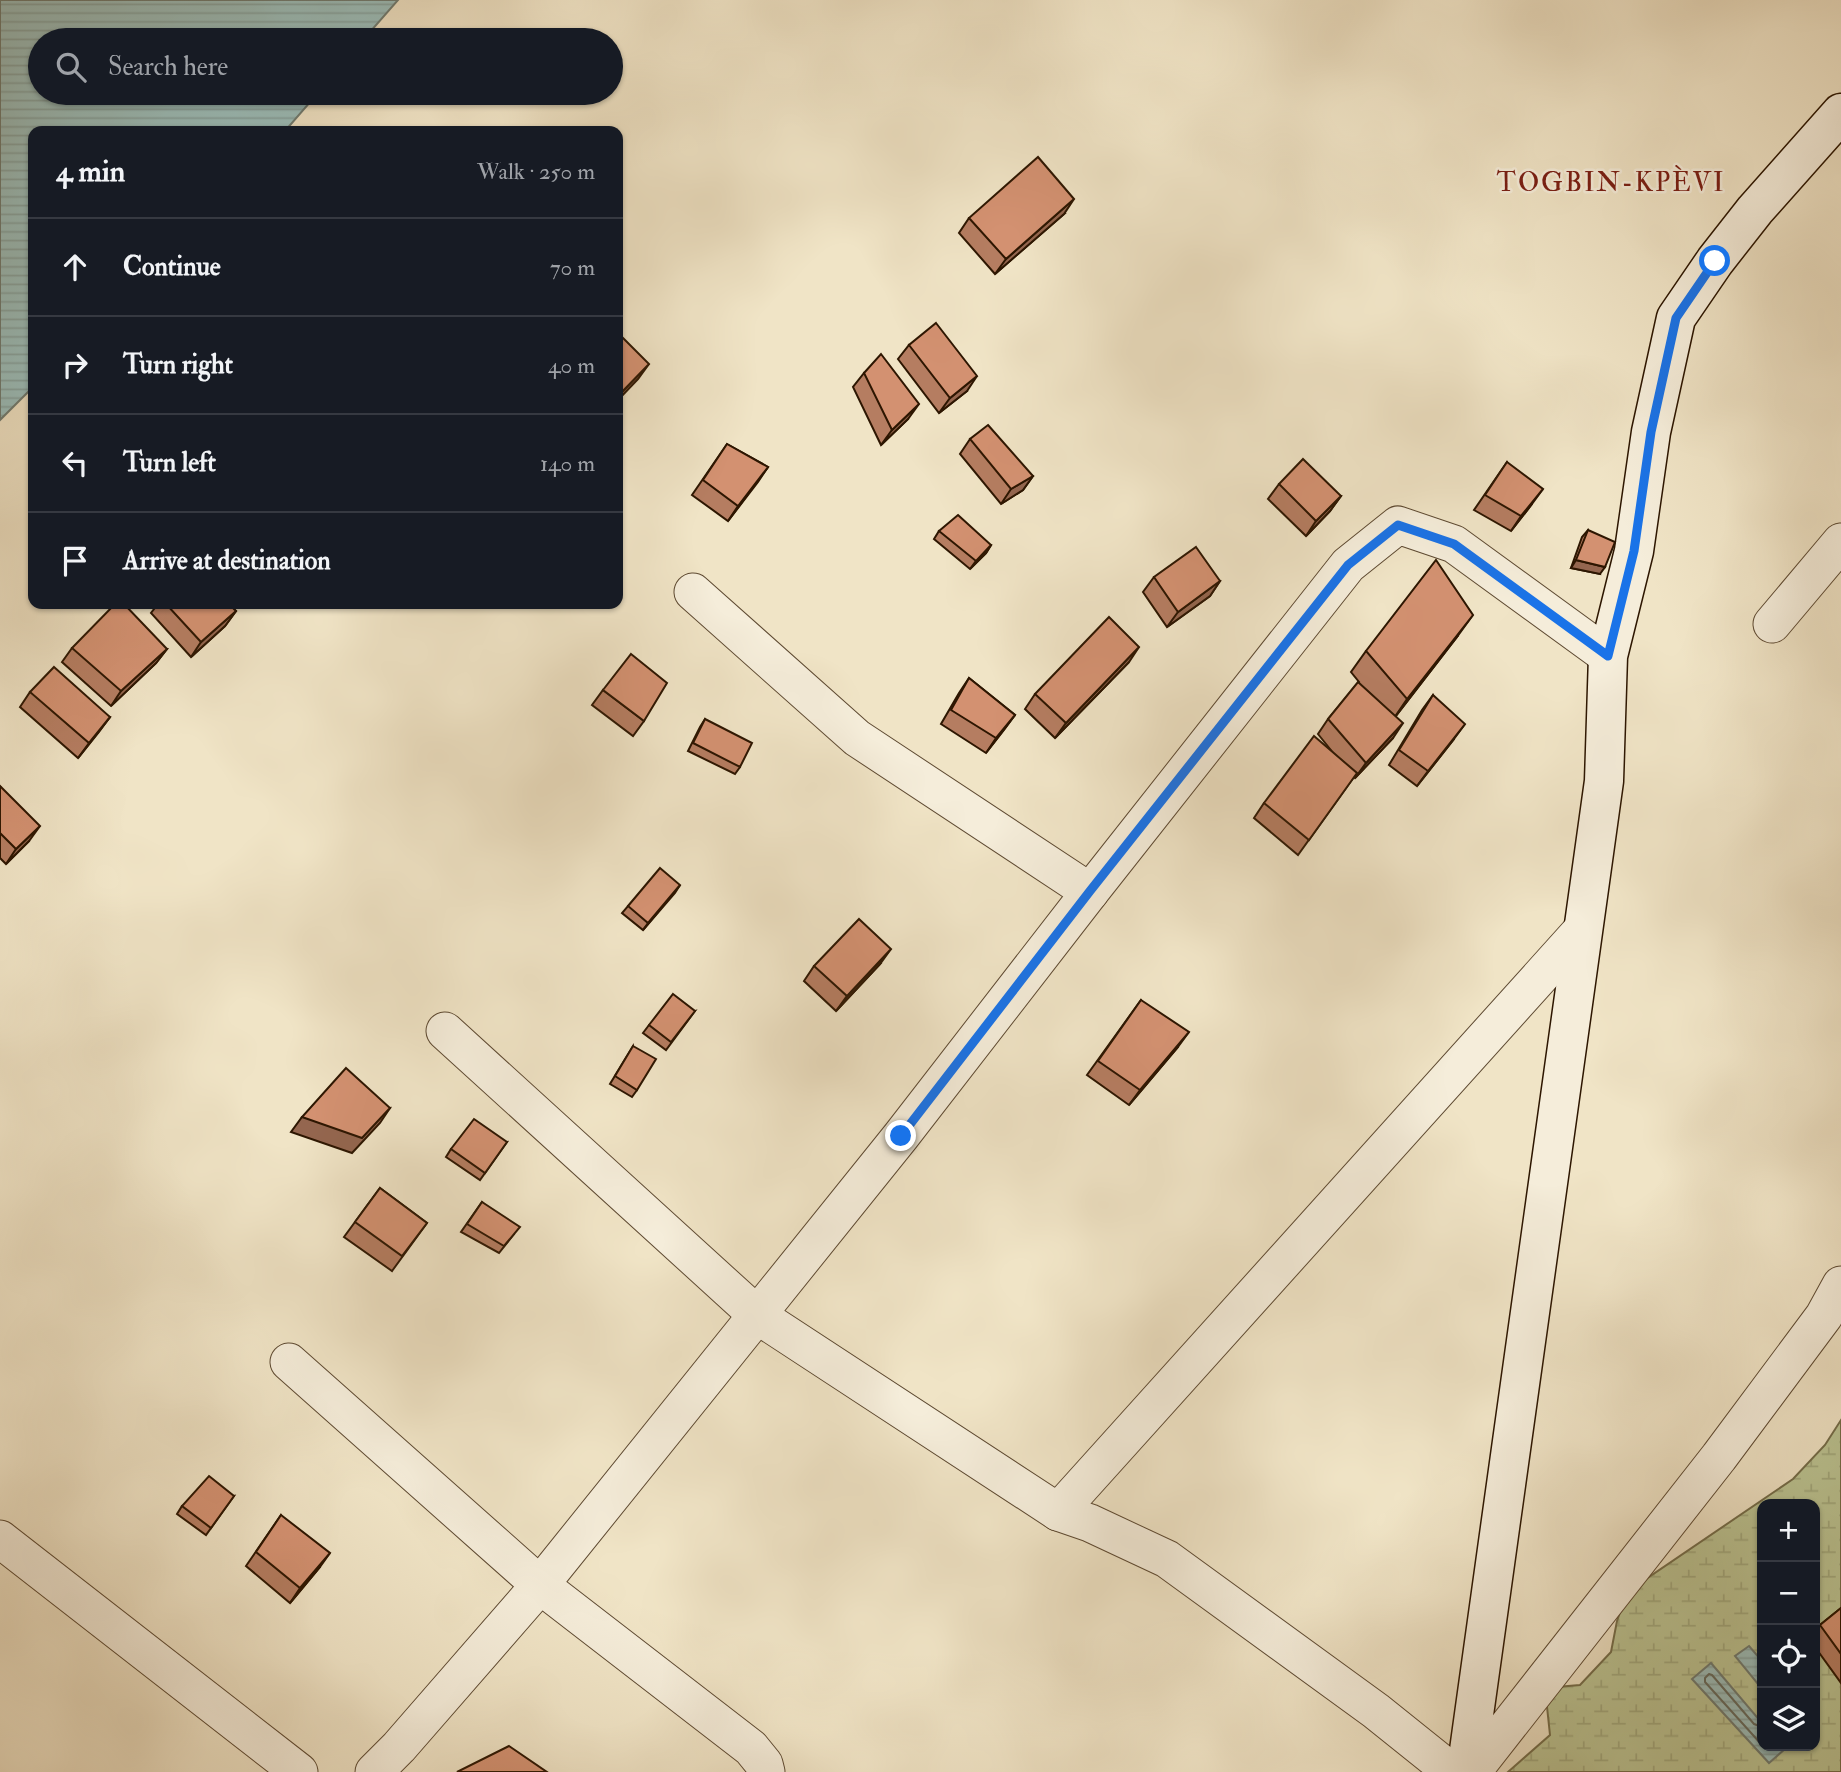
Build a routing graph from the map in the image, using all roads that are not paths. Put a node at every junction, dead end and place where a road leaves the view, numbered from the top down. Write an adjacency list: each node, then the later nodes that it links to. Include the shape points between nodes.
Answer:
1 (1841, 113): 5 (street, via 1747,220 1676,318 1651,432 1634,551)
2 (1841, 542): 4 (street)
3 (693, 592): 6 (street, via 857,738)
4 (1772, 624)
5 (1608, 656): 6 (street, via 1454,544 1398,525 1348,565); 7 (street, via 1604,781)
6 (1090, 891): 10 (street)
7 (1583, 929): 12 (street); 19 (street)
8 (445, 1031): 10 (street)
9 (1841, 1285): 20 (street, via 1824,1316 1719,1457)
10 (757, 1314): 12 (street); 14 (street)
11 (289, 1362): 14 (street)
12 (1058, 1512): 18 (street, via 1167,1559)
13 (0, 1539): 15 (street)
14 (540, 1585): 16 (street); 17 (street, via 751,1748)
15 (299, 1772)
16 (374, 1772)
17 (766, 1772)
18 (1452, 1772)
19 (1466, 1772)
20 (1472, 1772)

